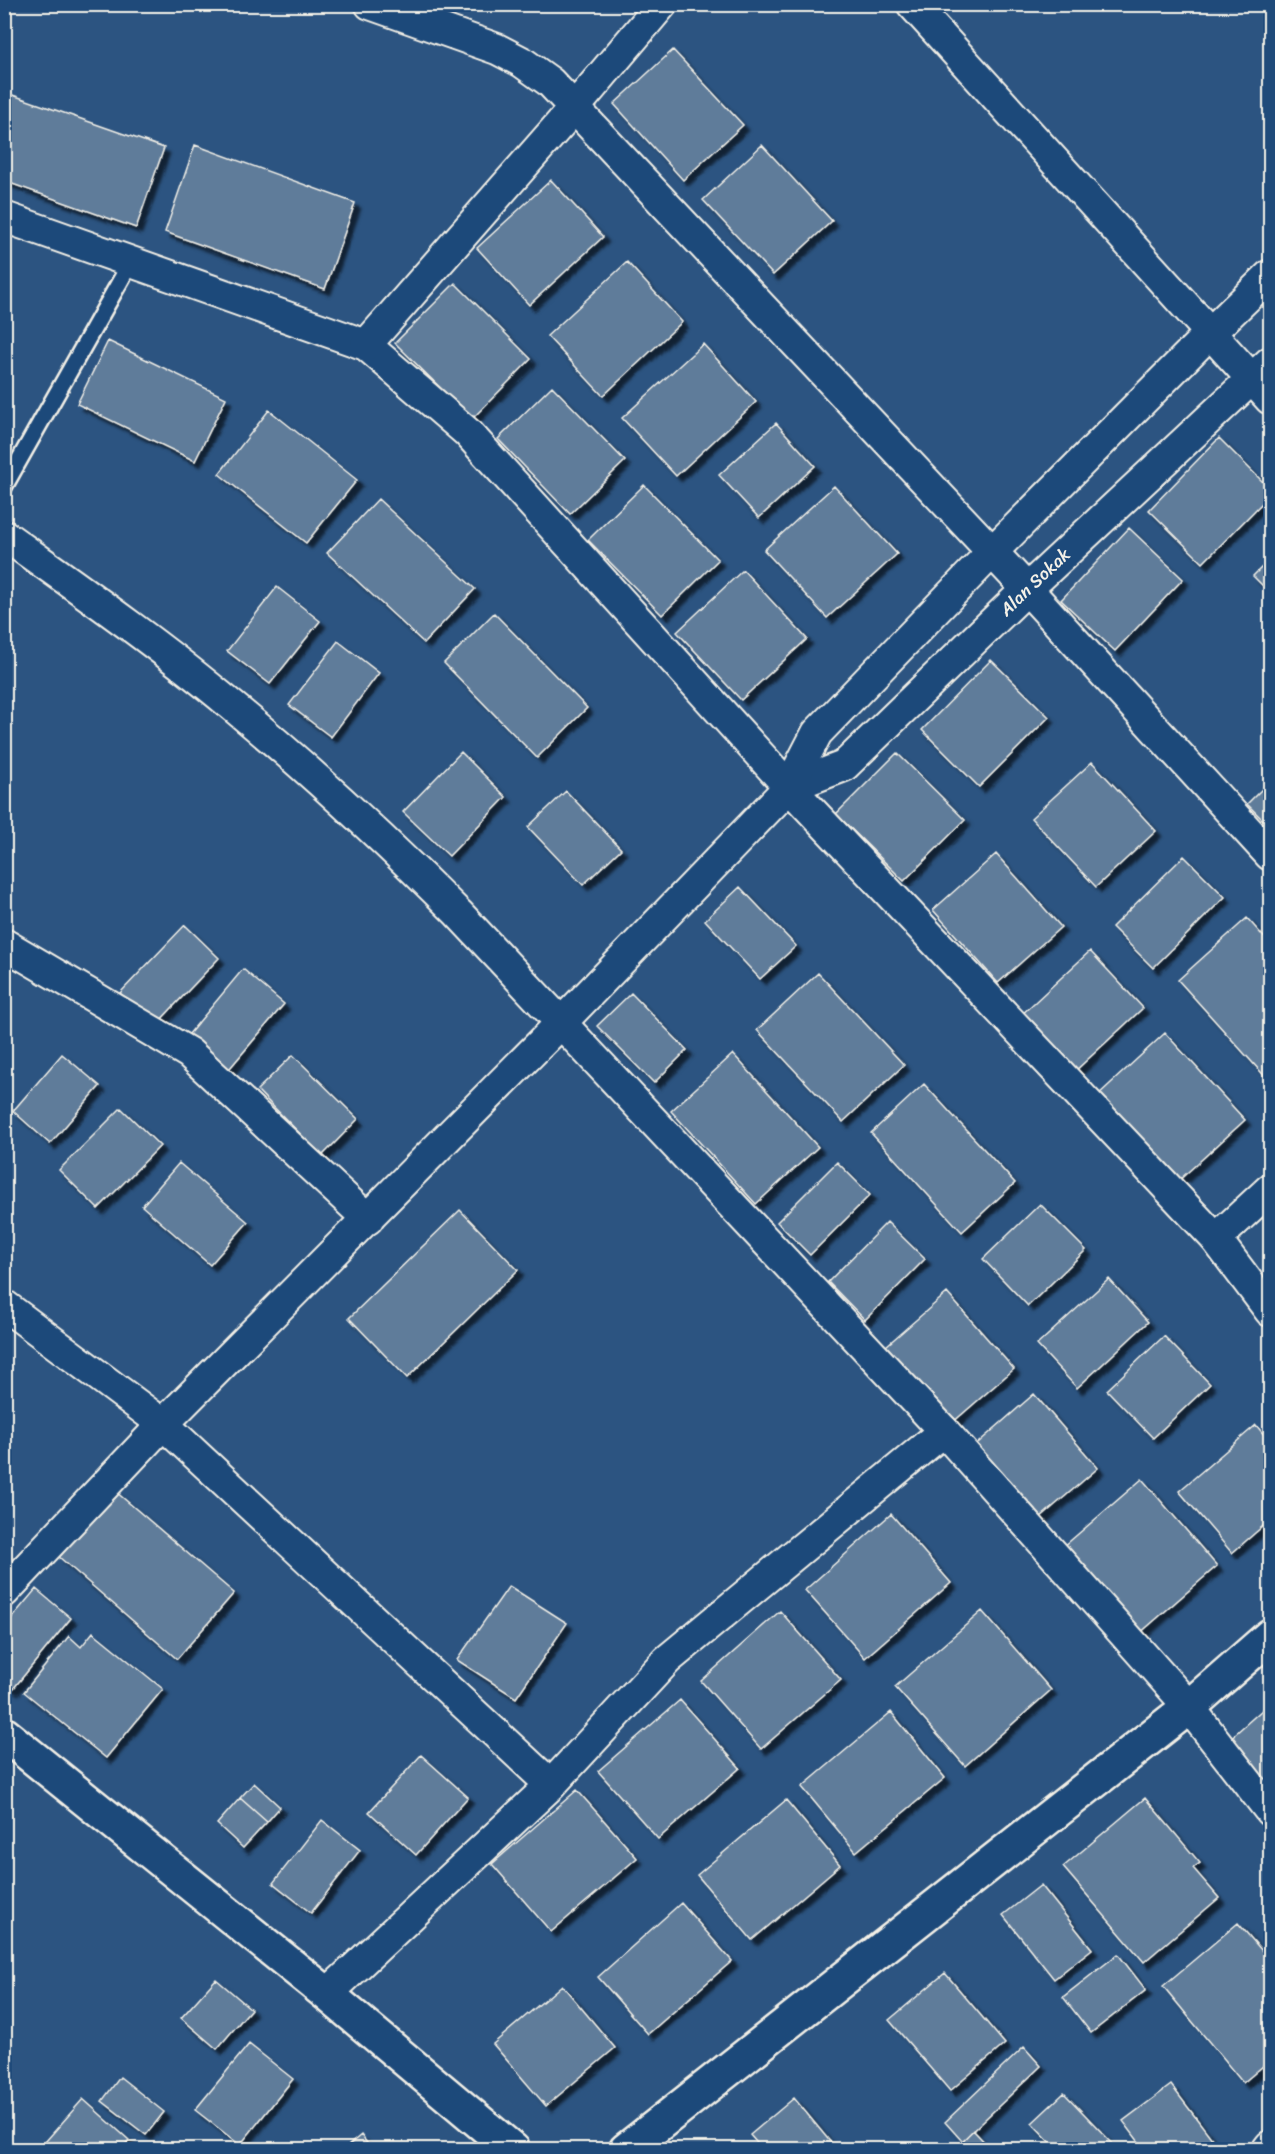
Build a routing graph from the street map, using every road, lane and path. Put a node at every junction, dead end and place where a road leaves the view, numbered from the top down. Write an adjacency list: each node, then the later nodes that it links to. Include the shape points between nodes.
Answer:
1 (370, 4): 4 (street, via 505,53 550,82)
2 (662, 4): 4 (street)
3 (912, 4): 8 (street)
4 (575, 107): 9 (street); 13 (street)
5 (4, 217): 6 (street)
6 (131, 262): 9 (street); 11 (lane)
7 (1270, 275): 8 (street)
8 (1210, 333): 10 (street); 13 (street)
9 (366, 345): 15 (street, via 468,433)
10 (1264, 380): 14 (street, Alan Sokak)
11 (4, 487)
12 (4, 535): 18 (street, via 229,702 318,778 450,904)
13 (992, 552): 14 (street); 15 (street, via 817,733)
14 (1027, 589): 15 (street, Alan Sokak, via 844,766); 16 (street)
15 (789, 787): 18 (street); 21 (street)
16 (1270, 855)
17 (4, 944): 20 (street, via 189,1053)
18 (561, 1023): 20 (street); 25 (street)
19 (1270, 1189): 21 (street)
20 (368, 1219): 24 (street)
21 (1216, 1239): 23 (street)
22 (4, 1305): 24 (street)
23 (1270, 1311)
24 (163, 1424): 26 (street); 30 (street)
25 (944, 1431): 28 (street); 30 (street, via 667,1660)
26 (4, 1592)
27 (1270, 1636): 28 (street)
28 (1189, 1707): 31 (street); 35 (street)
29 (4, 1734): 32 (street)
30 (551, 1785): 32 (street)
31 (1270, 1811)
32 (327, 1994): 34 (street)
33 (1270, 2146): 36 (street)
34 (513, 2150)
35 (626, 2150)
36 (1267, 2150)

